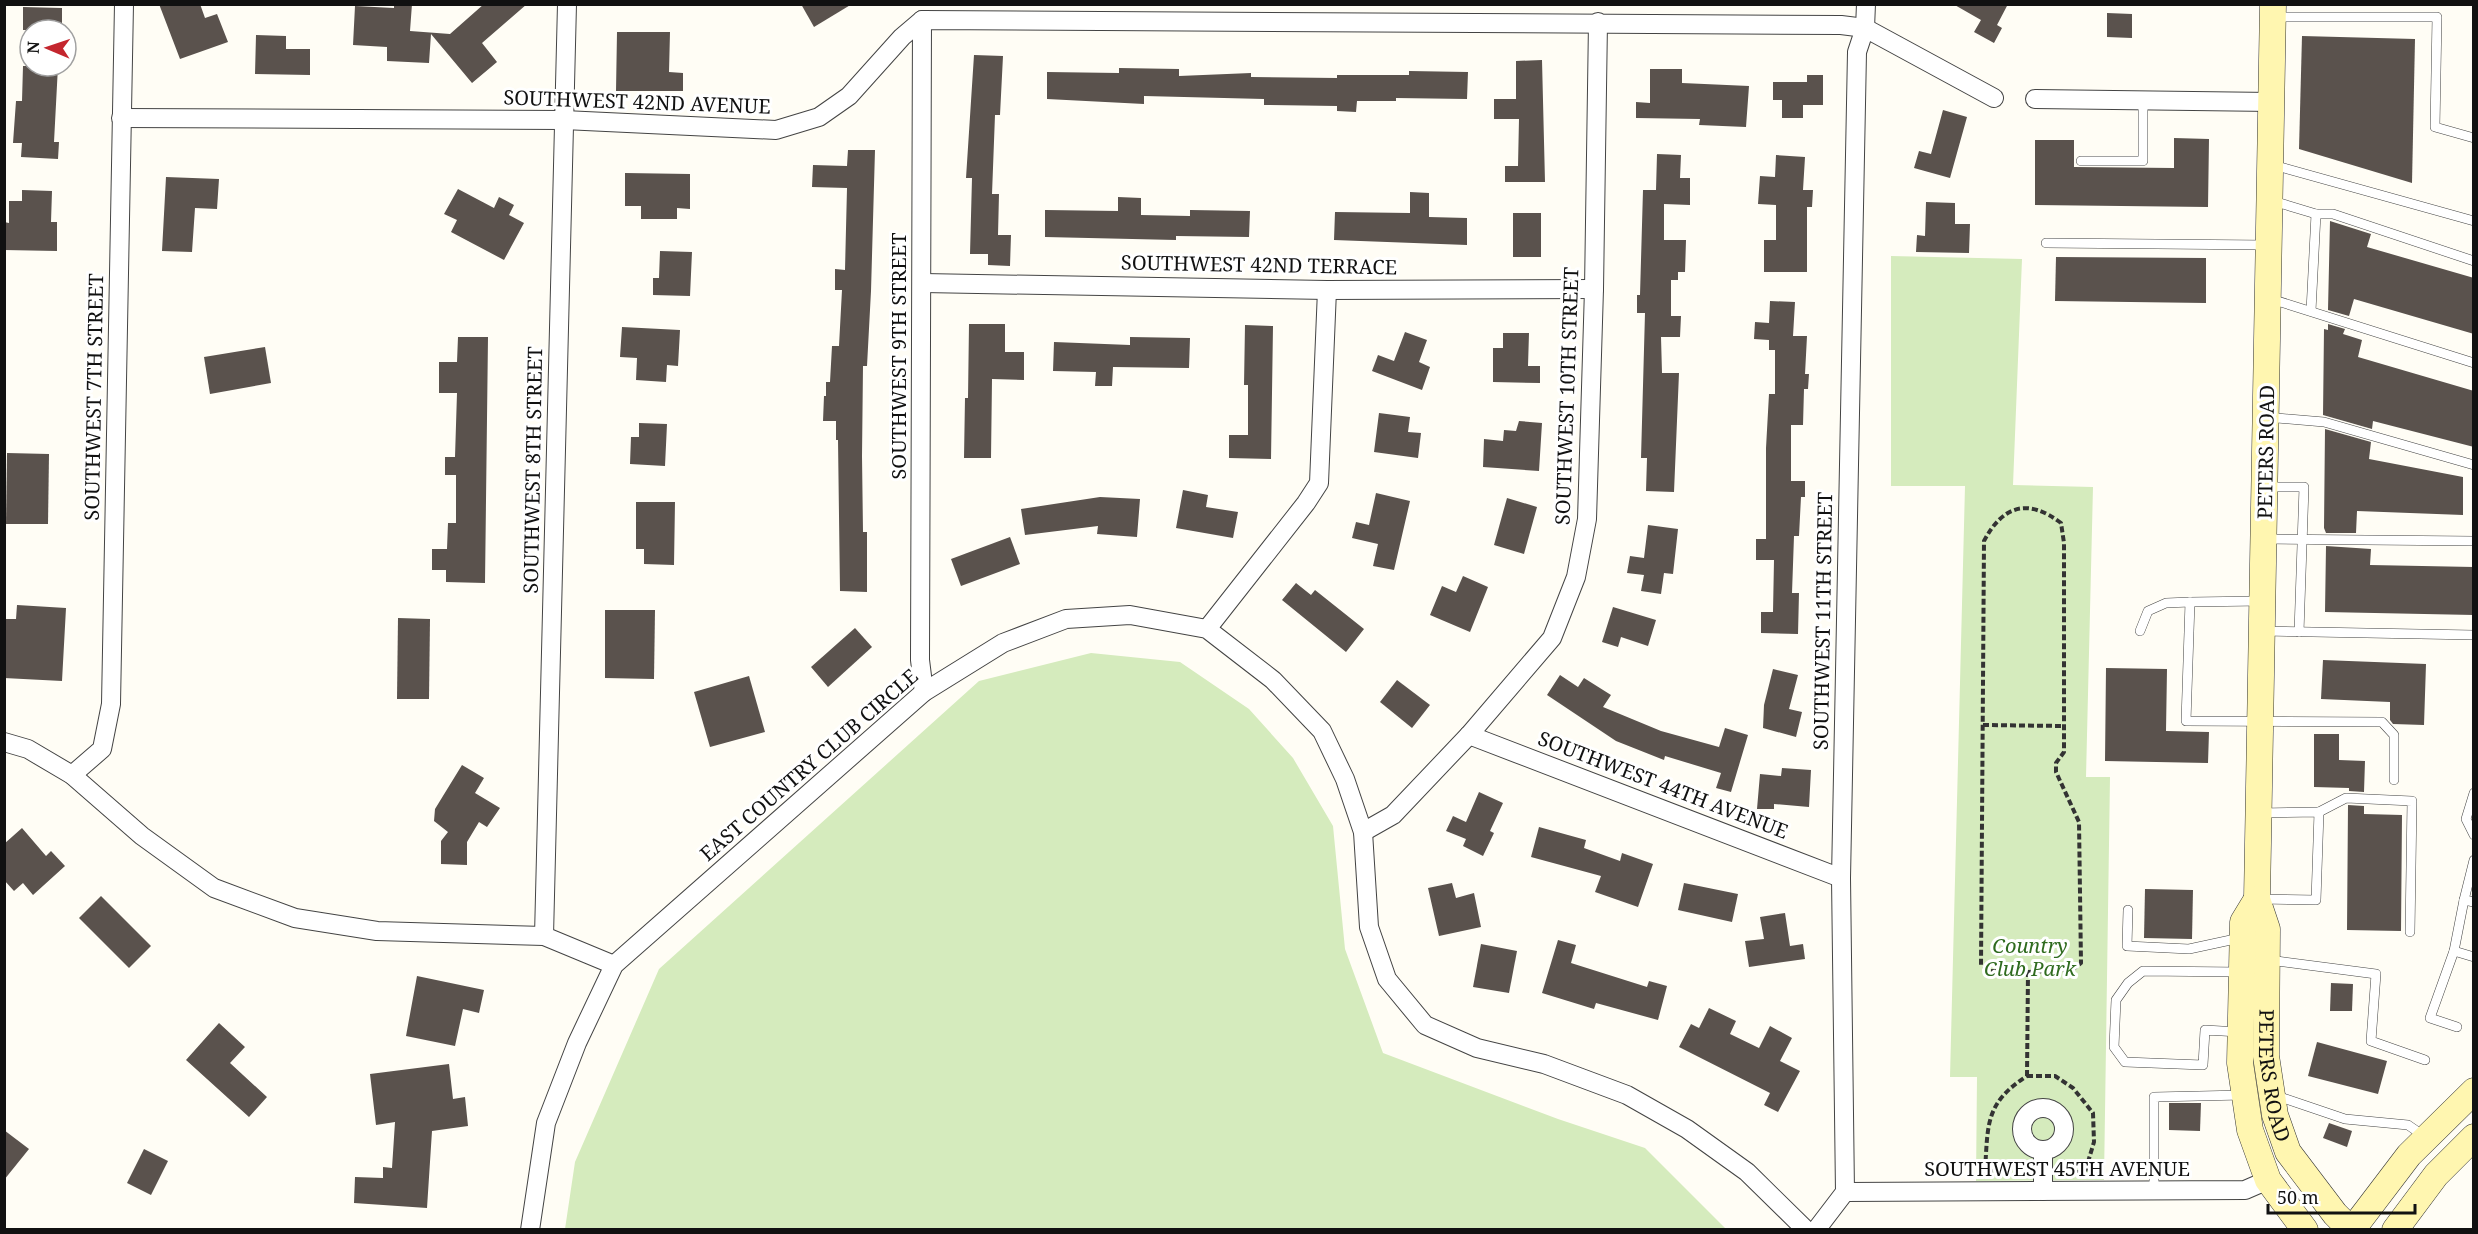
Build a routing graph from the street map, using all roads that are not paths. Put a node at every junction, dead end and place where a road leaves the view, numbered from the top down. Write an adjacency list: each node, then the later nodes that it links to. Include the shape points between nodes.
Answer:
1 (124, 4): 12 (street, SOUTHWEST 7TH STREET)
2 (567, 4): 13 (street, SOUTHWEST 8TH STREET)
3 (1866, 4): 7 (street, SOUTHWEST 11TH STREET)
4 (2273, 11): 11 (street, PETERS ROAD); 14 (lane, via 2437,17 2435,127)
5 (922, 21): 6 (street); 13 (street, SOUTHWEST 42ND AVENUE, via 902,37 849,96 819,117 776,130); 23 (street, SOUTHWEST 9TH STREET)
6 (1598, 22): 7 (street); 24 (street, SOUTHWEST 10TH STREET)
7 (1865, 28): 8 (street); 54 (street, SOUTHWEST 11TH STREET, via 1857,52)
8 (1994, 98)
9 (2035, 99): 10 (street)
10 (2143, 100): 11 (street); 15 (lane, via 2143,161)
11 (2272, 102): 16 (street, PETERS ROAD)
12 (121, 118): 13 (street, SOUTHWEST 42ND AVENUE); 46 (street, SOUTHWEST 7TH STREET, via 111,704 102,749)
13 (564, 120): 59 (street, SOUTHWEST 8TH STREET)
14 (2474, 138)
15 (2082, 160)
16 (2271, 165): 17 (street, PETERS ROAD); 19 (lane)
17 (2270, 200): 18 (lane); 21 (street, PETERS ROAD)
18 (2316, 214): 22 (lane, via 2333,214); 27 (lane)
19 (2474, 221)
20 (2046, 243): 21 (lane)
21 (2269, 245): 26 (street, PETERS ROAD)
22 (2474, 261)
23 (923, 283): 25 (street, SOUTHWEST 42ND TERRACE); 42 (street, SOUTHWEST 9TH STREET, via 920,660)
24 (1594, 289): 25 (street, SOUTHWEST 42ND TERRACE); 44 (street, SOUTHWEST 10TH STREET, via 1587,519 1576,577 1552,638)
25 (1328, 290): 37 (street, via 1319,483)
26 (2268, 298): 27 (lane); 29 (street, PETERS ROAD)
27 (2311, 312): 28 (lane)
28 (2474, 363)
29 (2266, 417): 30 (lane, via 2324,422); 31 (street, PETERS ROAD)
30 (2474, 465)
31 (2265, 487): 32 (street, PETERS ROAD); 33 (lane, via 2304,486)
32 (2264, 539): 33 (lane); 35 (street, PETERS ROAD)
33 (2303, 539): 34 (lane); 40 (lane)
34 (2474, 541)
35 (2263, 601): 36 (lane); 39 (street, PETERS ROAD)
36 (2190, 602): 38 (lane, via 2166,603 2148,611); 43 (lane, via 2186,721)
37 (1207, 629): 42 (street, EAST COUNTRY CLUB CIRCLE, via 1130,615 1066,619 1003,643); 51 (street, EAST COUNTRY CLUB CIRCLE, via 1273,680 1322,731)
38 (2140, 631)
39 (2262, 631): 40 (lane); 43 (street, PETERS ROAD)
40 (2299, 632): 41 (lane)
41 (2474, 635)
42 (924, 692): 64 (street, EAST COUNTRY CLUB CIRCLE)
43 (2260, 721): 47 (lane, via 2382,722 2394,735); 50 (street, PETERS ROAD)
44 (1469, 735): 51 (street, SOUTHWEST 10TH STREET, via 1393,815); 54 (street, SOUTHWEST 44TH AVENUE)
45 (4, 742): 46 (street, via 28,749)
46 (72, 775): 59 (street, via 142,836 214,888 295,918 377,931)
47 (2394, 780)
48 (2474, 793): 52 (lane, via 2466,819)
49 (2319, 812): 50 (lane); 55 (lane, via 2316,900); 58 (lane, via 2346,798 2412,801)
50 (2259, 813): 55 (street, PETERS ROAD)
51 (1364, 832): 80 (street, EAST COUNTRY CLUB CIRCLE, via 1369,927 1387,979 1425,1025 1477,1048 1544,1064 1628,1095 1687,1129 1747,1172)
52 (2474, 835)
53 (2474, 860): 56 (lane)
54 (1841, 878): 78 (street, SOUTHWEST 11TH STREET)
55 (2257, 898): 60 (street, PETERS ROAD, via 2243,922); 63 (street, PETERS ROAD, via 2267,928)
56 (2469, 901): 61 (lane)
57 (2128, 910): 60 (lane, via 2127,946 2188,949)
58 (2410, 932)
59 (544, 936): 64 (street)
60 (2242, 937): 65 (street, PETERS ROAD)
61 (2454, 951): 62 (lane); 66 (lane, via 2430,1018)
62 (2474, 957)
63 (2266, 960): 68 (lane, via 2376,974 2371,1041); 71 (street, PETERS ROAD, via 2266,1056)
64 (614, 965): 79 (street, EAST COUNTRY CLUB CIRCLE, via 577,1043 546,1123)
65 (2240, 972): 67 (street, PETERS ROAD); 67 (lane, via 2143,971 2116,1000 2114,1047 2126,1062 2203,1065 2205,1030)
66 (2457, 1027)
67 (2240, 1032): 70 (street, PETERS ROAD)
68 (2425, 1060)
69 (2474, 1090): 73 (street)
70 (2245, 1094): 75 (street, PETERS ROAD, via 2250,1131); 77 (lane, via 2154,1097)
71 (2272, 1095): 73 (lane, via 2345,1119 2408,1125); 83 (street, PETERS ROAD, via 2288,1152)
72 (2474, 1137): 84 (street, via 2436,1174)
73 (2426, 1138): 83 (street)
74 (2043, 1151): 76 (street)
75 (2268, 1180): 77 (street, SOUTHWEST 45TH AVENUE, via 2244,1190); 82 (street, PETERS ROAD)
76 (2043, 1191): 77 (street, SOUTHWEST 45TH AVENUE); 78 (street, SOUTHWEST 45TH AVENUE)
77 (2154, 1191)
78 (1845, 1192): 81 (street)
79 (530, 1230)
80 (1806, 1230)
81 (1816, 1230)
82 (2305, 1230)
83 (2351, 1230)
84 (2395, 1230)

